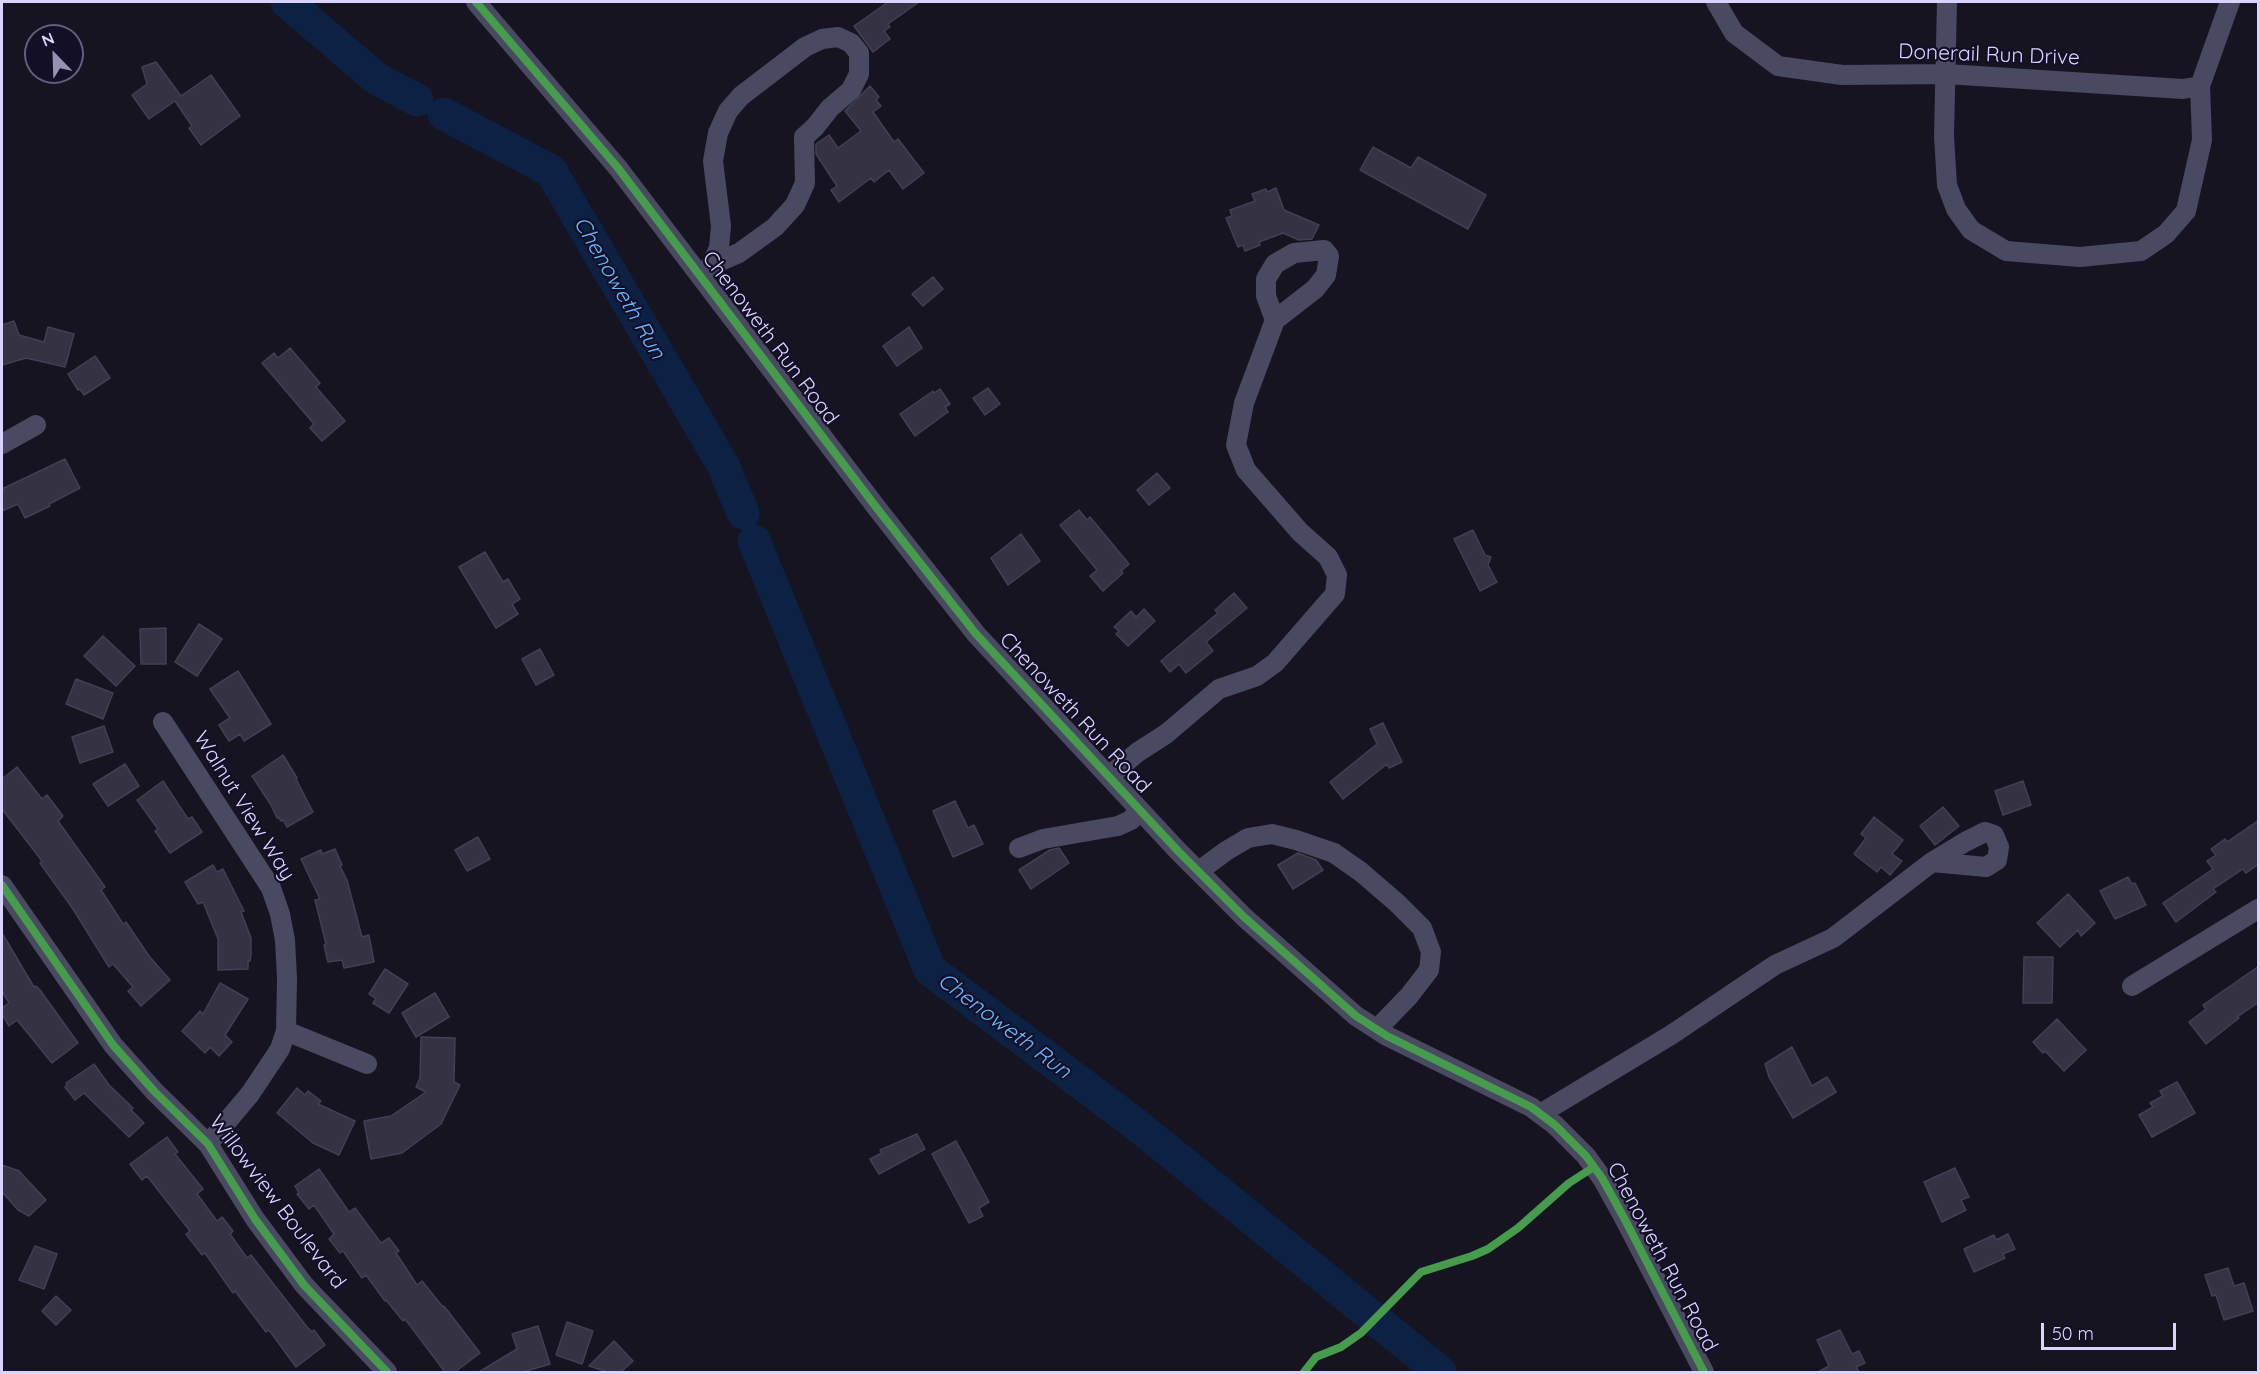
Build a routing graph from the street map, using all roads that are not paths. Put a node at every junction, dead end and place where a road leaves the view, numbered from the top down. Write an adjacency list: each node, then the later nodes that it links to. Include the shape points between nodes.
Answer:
1 (476, 2): 7 (street, Chenoweth Run Road)
2 (1716, 2): 5 (street, Donerail Run Drive, via 1734,33 1779,66 1842,75)
3 (1947, 2): 5 (street)
4 (2230, 2): 6 (street)
5 (1946, 74): 6 (street, Donerail Run Drive, via 2183,89); 6 (street, via 1947,185 1956,209 1971,230 2006,251 2080,257 2140,251 2166,234 2186,211 2202,140)
6 (2200, 86)
7 (706, 270): 7 (street, via 739,253 775,227 795,205 806,183 804,137 851,90 860,74 860,53 851,43 838,37 805,47 741,96 728,111 718,133 713,161 721,225 719,248); 12 (street, Chenoweth Run Road, via 862,488 976,634)
8 (1275, 320): 12 (street, via 1244,403 1236,446 1246,470 1300,532 1328,557 1337,575 1335,594 1275,663 1257,676 1219,689)
9 (36, 425): 10 (street)
10 (2, 444)
11 (163, 723): 21 (street, Walnut View Way, via 271,888 285,940)
12 (1109, 776): 13 (street, Chenoweth Run Road)
13 (1140, 810): 14 (street, via 1118,826 1042,838); 16 (street, Chenoweth Run Road)
14 (1019, 848)
15 (1932, 862): 23 (street, via 1833,938 1775,965 1671,1035)
16 (1199, 872): 20 (street, Chenoweth Run Road, via 1282,952 1356,1016); 20 (street, via 1248,838 1272,834 1334,853 1361,872 1422,928 1431,952 1429,970)
17 (2, 885): 24 (street, Willowview Boulevard, via 113,1045)
18 (2259, 909): 19 (street)
19 (2132, 986)
20 (1377, 1029): 23 (street, Chenoweth Run Road)
21 (286, 1031): 22 (street); 24 (street, Walnut View Way, via 263,1077)
22 (367, 1064)
23 (1540, 1114): 26 (street, Chenoweth Run Road, via 1586,1156 1602,1178)
24 (208, 1144): 25 (street, Willowview Boulevard, via 255,1219 304,1285)
25 (387, 1372)
26 (1704, 1372)

